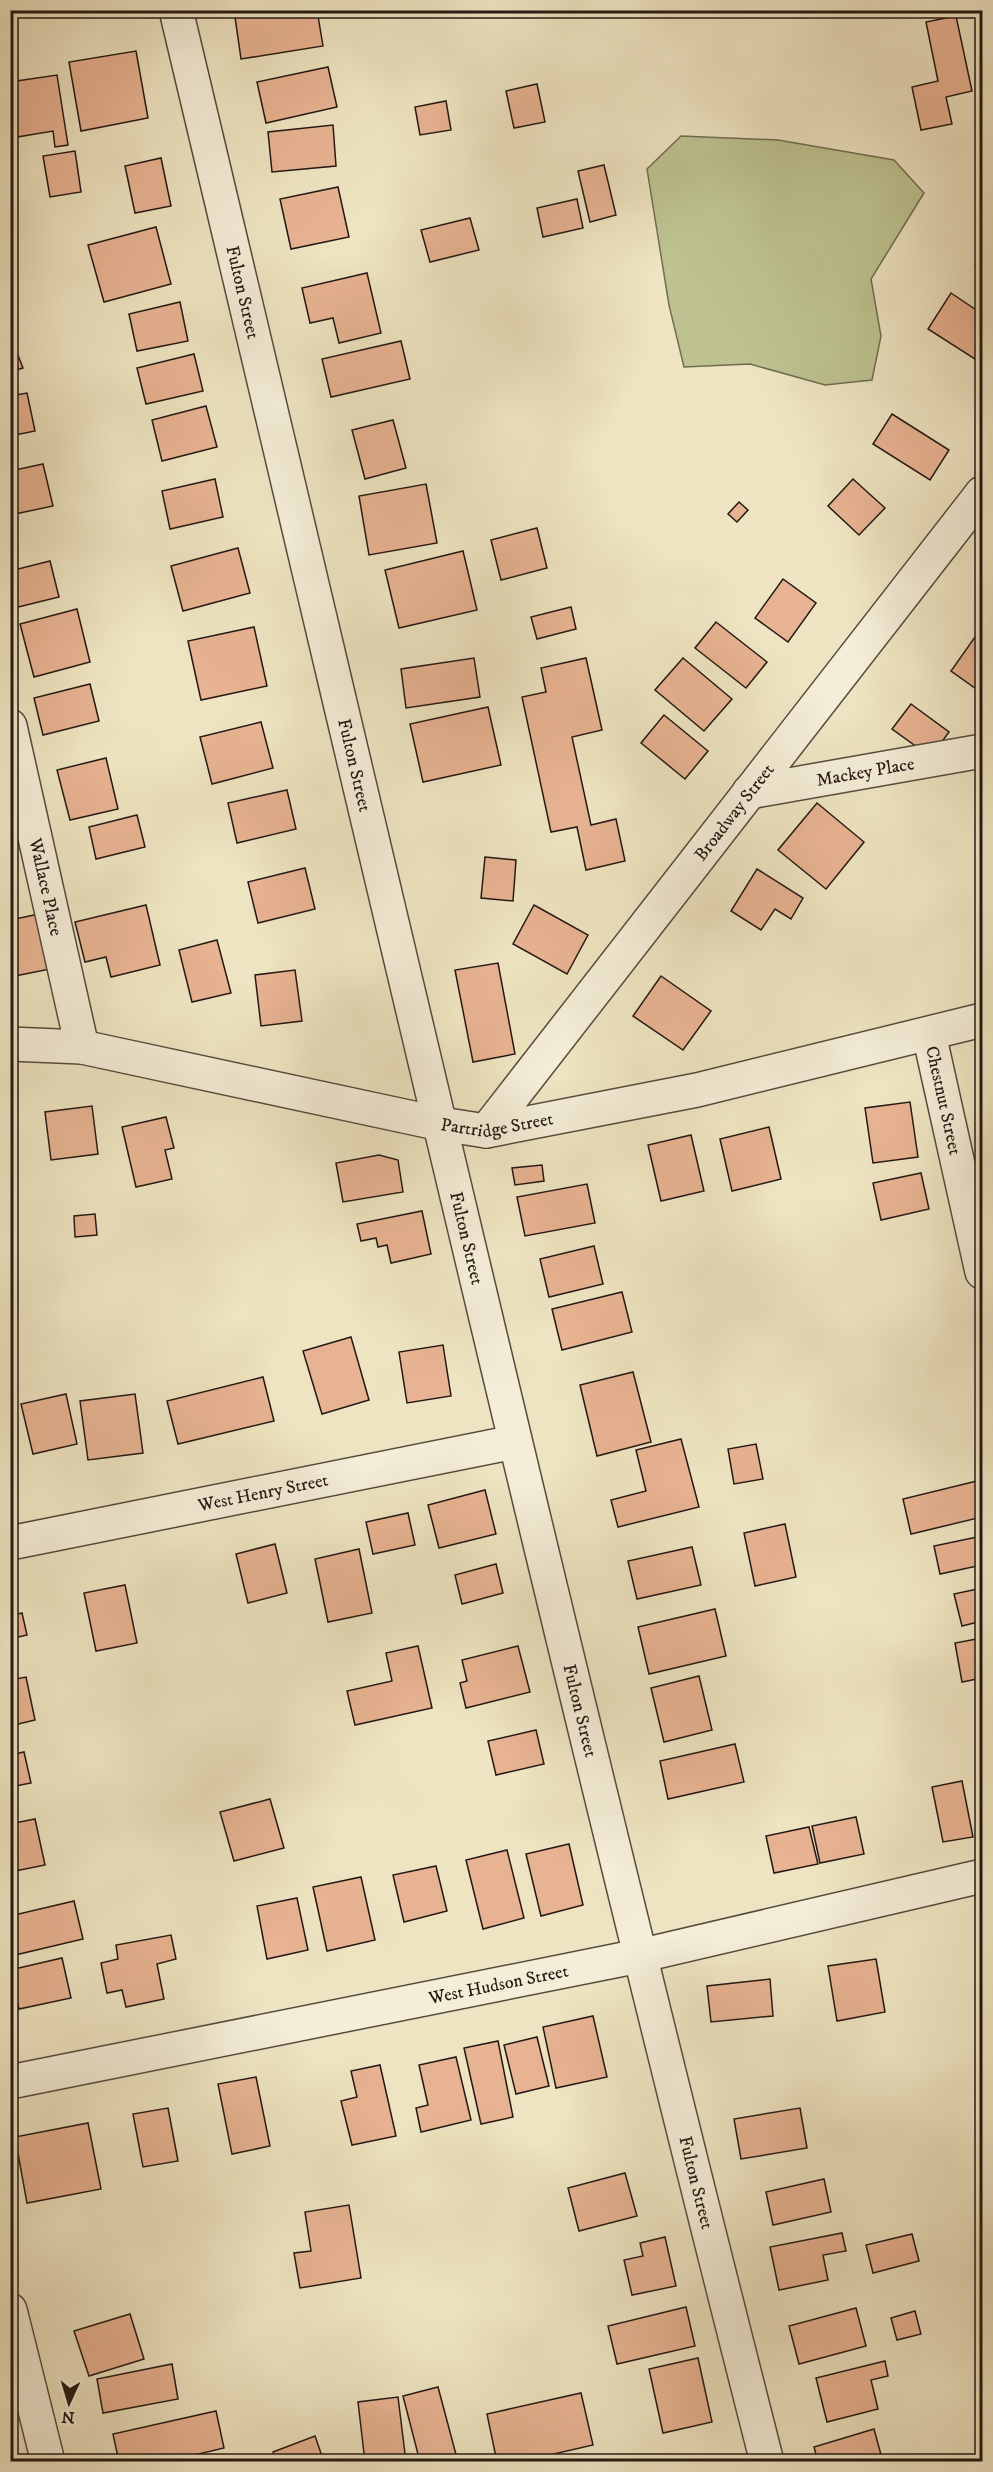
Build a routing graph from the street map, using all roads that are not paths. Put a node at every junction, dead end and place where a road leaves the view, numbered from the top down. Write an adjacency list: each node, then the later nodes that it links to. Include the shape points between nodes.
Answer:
1 (176, 10): 10 (street, Fulton Street)
2 (982, 493): 5 (street, Broadway Street)
3 (10, 726): 9 (street, Wallace Place)
4 (982, 751): 5 (street, Mackey Place)
5 (749, 792): 11 (street, Broadway Street)
6 (982, 1020): 7 (street, Partridge Street)
7 (929, 1034): 11 (street, Partridge Street, via 697,1090); 12 (street, Chestnut Street)
8 (10, 1044): 9 (street, Partridge Street)
9 (82, 1047): 10 (street, Partridge Street)
10 (441, 1124): 11 (street, Partridge Street); 13 (street, Fulton Street)
11 (486, 1131)
12 (982, 1272)
13 (514, 1442): 14 (street, West Henry Street); 16 (street, Fulton Street)
14 (10, 1543)
15 (982, 1875): 16 (street, West Hudson Street)
16 (639, 1956): 17 (street, West Hudson Street); 19 (street, Fulton Street)
17 (10, 2082)
18 (10, 2310): 20 (street)
19 (763, 2461)
20 (48, 2462)

